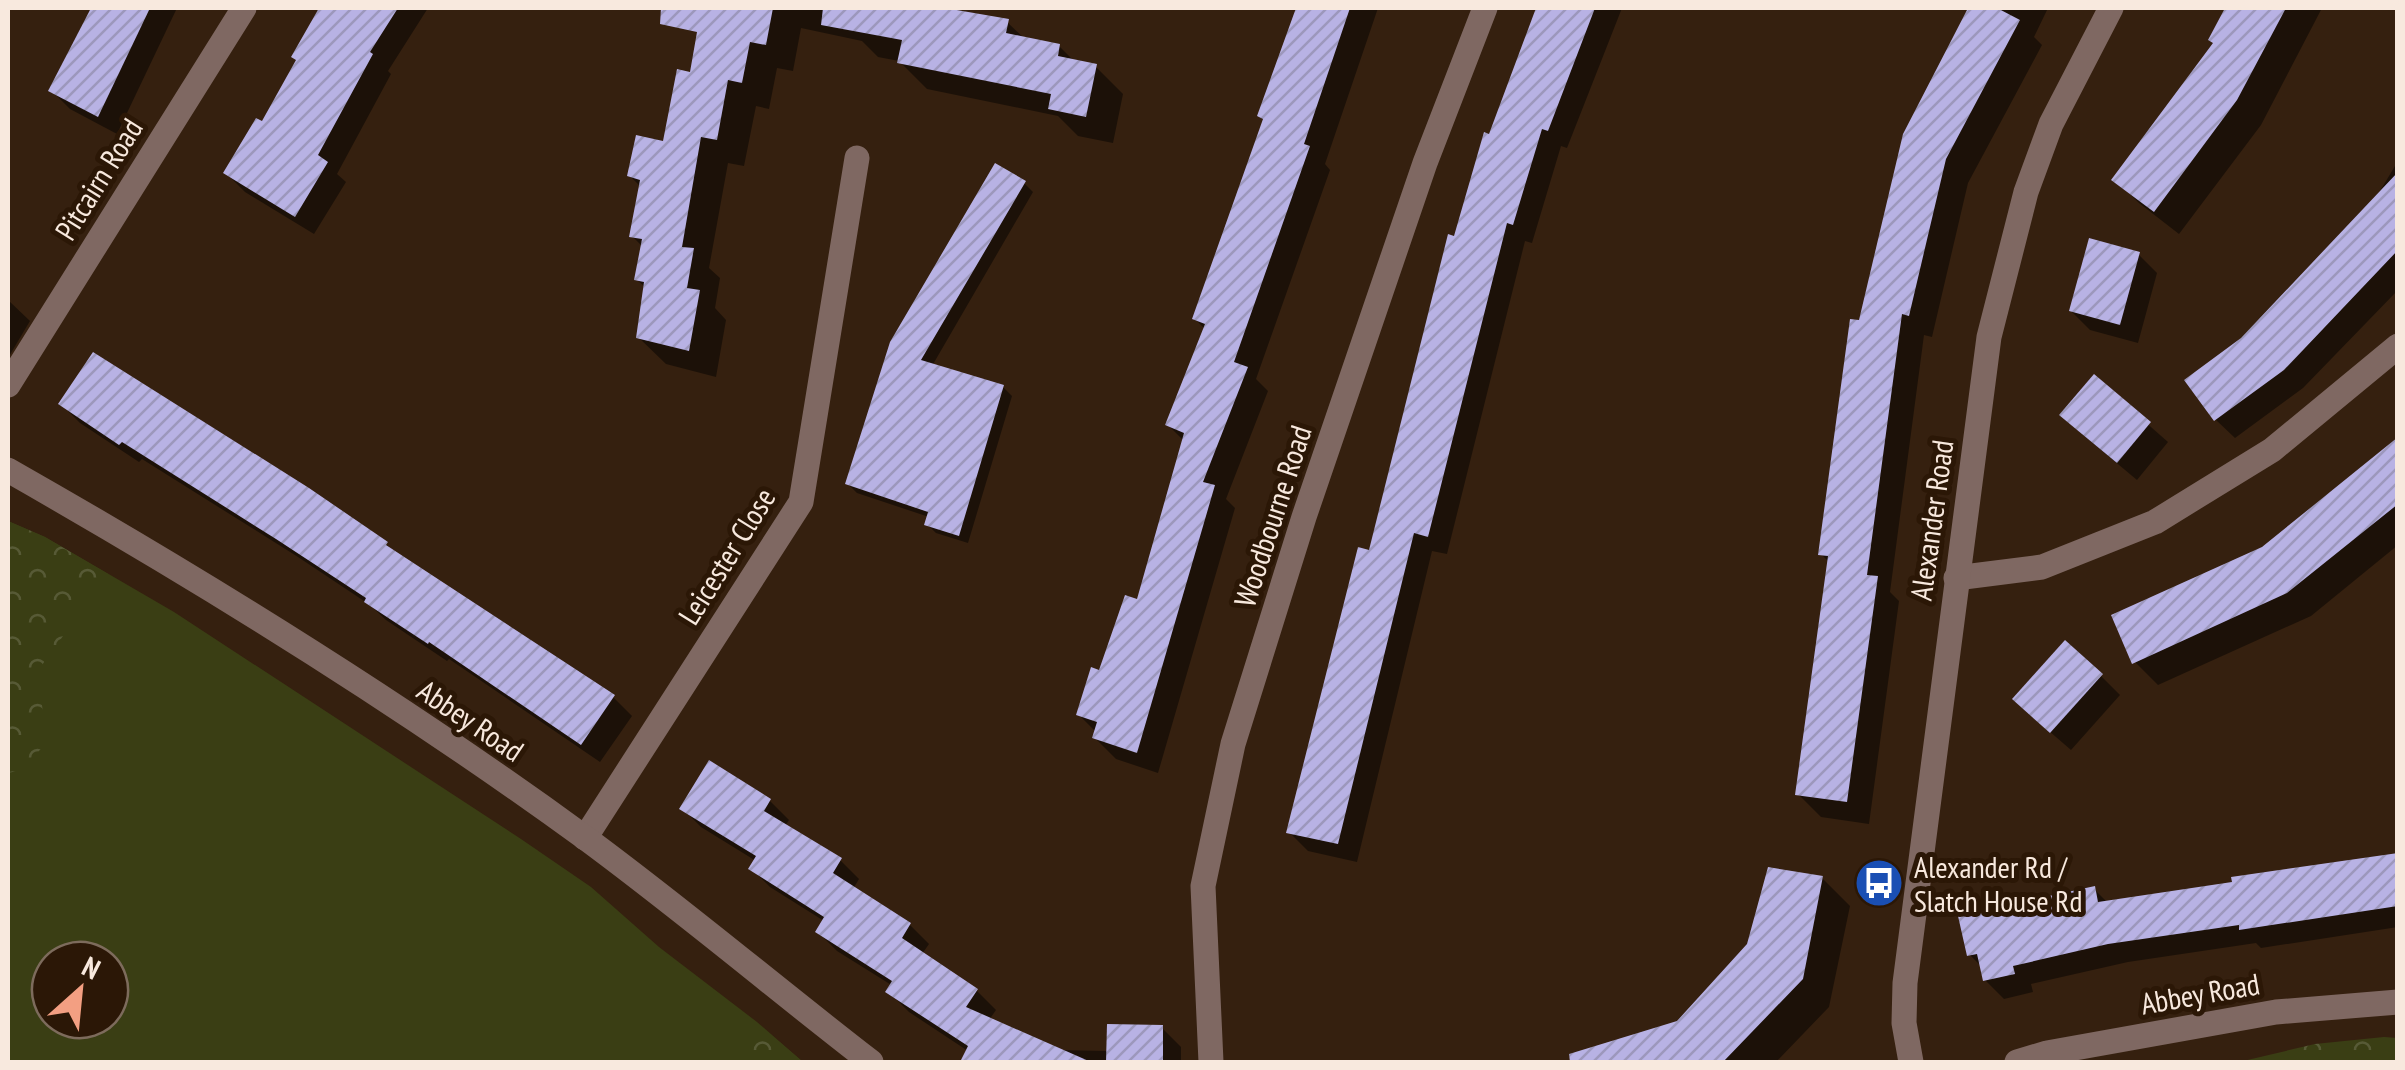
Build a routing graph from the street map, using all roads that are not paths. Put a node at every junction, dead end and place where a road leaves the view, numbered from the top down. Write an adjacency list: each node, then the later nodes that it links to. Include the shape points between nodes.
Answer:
1 (244, 8): 6 (street, Pitcairn Road)
2 (1485, 8): 12 (street, Woodbourne Road, via 1424,163 1233,744 1203,886)
3 (2111, 8): 8 (street, Alexander Road, via 2026,192 1989,336)
4 (857, 158): 9 (street, Leicester Close, via 801,502)
5 (2398, 346): 8 (street, via 2272,450 2155,522 2042,567)
6 (8, 385)
7 (8, 470): 9 (street, Abbey Road, via 378,696)
8 (1956, 578): 13 (street, Alexander Road, via 1905,984)
9 (585, 838): 11 (street, Abbey Road)
10 (2398, 1002): 14 (street, Abbey Road, via 2276,1012)
11 (871, 1062)
12 (1212, 1062)
13 (1911, 1062)
14 (2017, 1062)

